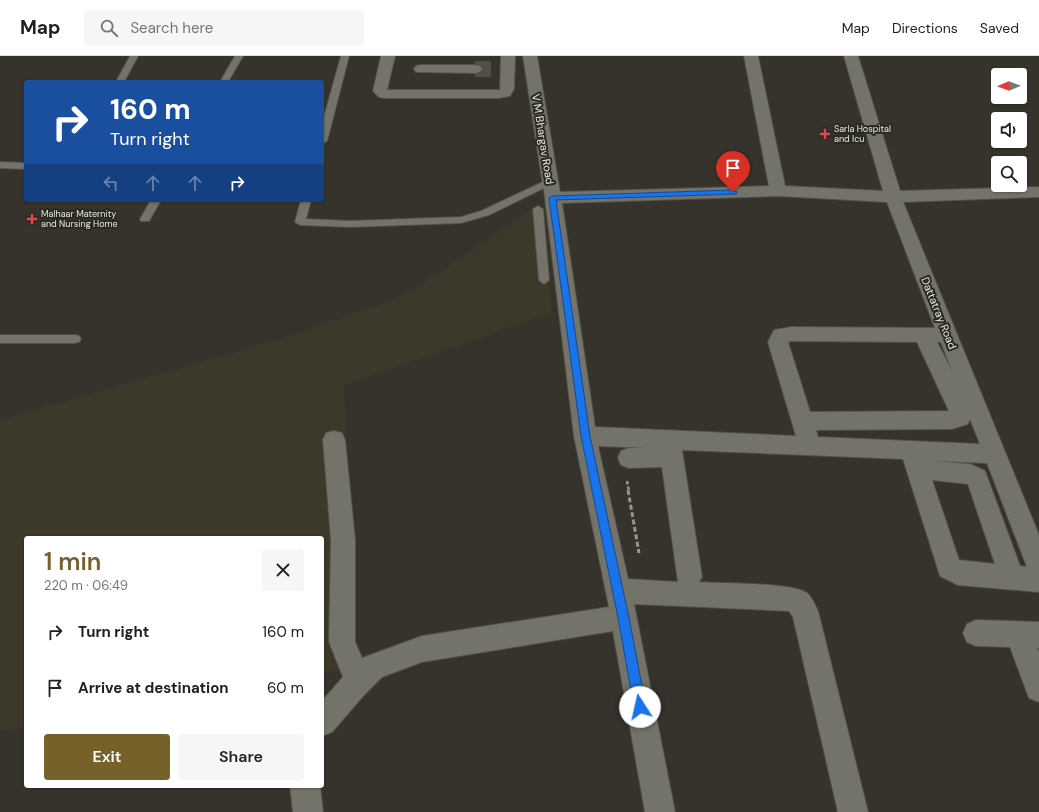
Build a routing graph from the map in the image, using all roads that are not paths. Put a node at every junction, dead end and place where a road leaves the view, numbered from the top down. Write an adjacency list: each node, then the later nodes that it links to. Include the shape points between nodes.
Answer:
1 (134, 56): 12 (lane)
2 (239, 56): 13 (lane)
3 (345, 56): 14 (lane)
4 (388, 56): 7 (street, via 380,88 384,94 502,94 507,89)
5 (751, 56): 17 (street)
6 (850, 56): 20 (street, Dattatray Road)
7 (508, 62): 8 (street); 11 (street)
8 (531, 62): 19 (street, V M Bhargav Road)
9 (421, 69): 10 (street)
10 (475, 69)
11 (493, 69)
12 (121, 80)
13 (225, 80)
14 (324, 134)
15 (0, 165): 16 (lane)
16 (24, 166)
17 (778, 191): 19 (street); 20 (street)
18 (1039, 192): 20 (street)
19 (546, 197): 22 (lane, via 461,220 350,224 300,222); 24 (street, V M Bhargav Road)
20 (893, 197): 27 (street, Dattatray Road)
21 (155, 202): 23 (lane)
22 (305, 202)
23 (145, 219)
24 (549, 235): 25 (lane); 31 (street, V M Bhargav Road)
25 (544, 280)
26 (924, 335): 27 (street); 30 (street, via 781,335 778,342); 30 (street, via 958,406 960,418)
27 (948, 335): 35 (street, Dattatray Road)
28 (0, 339): 29 (lane)
29 (75, 339)
30 (803, 421): 33 (street)
31 (585, 436): 34 (street); 42 (street, V M Bhargav Road)
32 (334, 440): 46 (street, via 343,540 342,642)
33 (810, 446): 34 (street); 37 (street)
34 (671, 448): 36 (street); 39 (street)
35 (995, 454): 37 (street); 38 (street, Dattatray Road)
36 (629, 458)
37 (914, 459): 40 (street, via 977,478); 40 (street, via 949,568 958,573)
38 (1039, 566)
39 (689, 577)
40 (1012, 578): 41 (street)
41 (1039, 580)
42 (618, 591): 43 (street, V M Bhargav Road); 52 (street, via 789,599 798,602 805,611)
43 (624, 618): 46 (street, via 422,649 373,667); 51 (street, V M Bhargav Road)
44 (976, 633): 45 (street)
45 (1029, 635): 47 (street)
46 (358, 681): 48 (street)
47 (1039, 688)
48 (324, 720)
49 (305, 788): 50 (street)
50 (308, 812)
51 (660, 812)
52 (853, 812)

